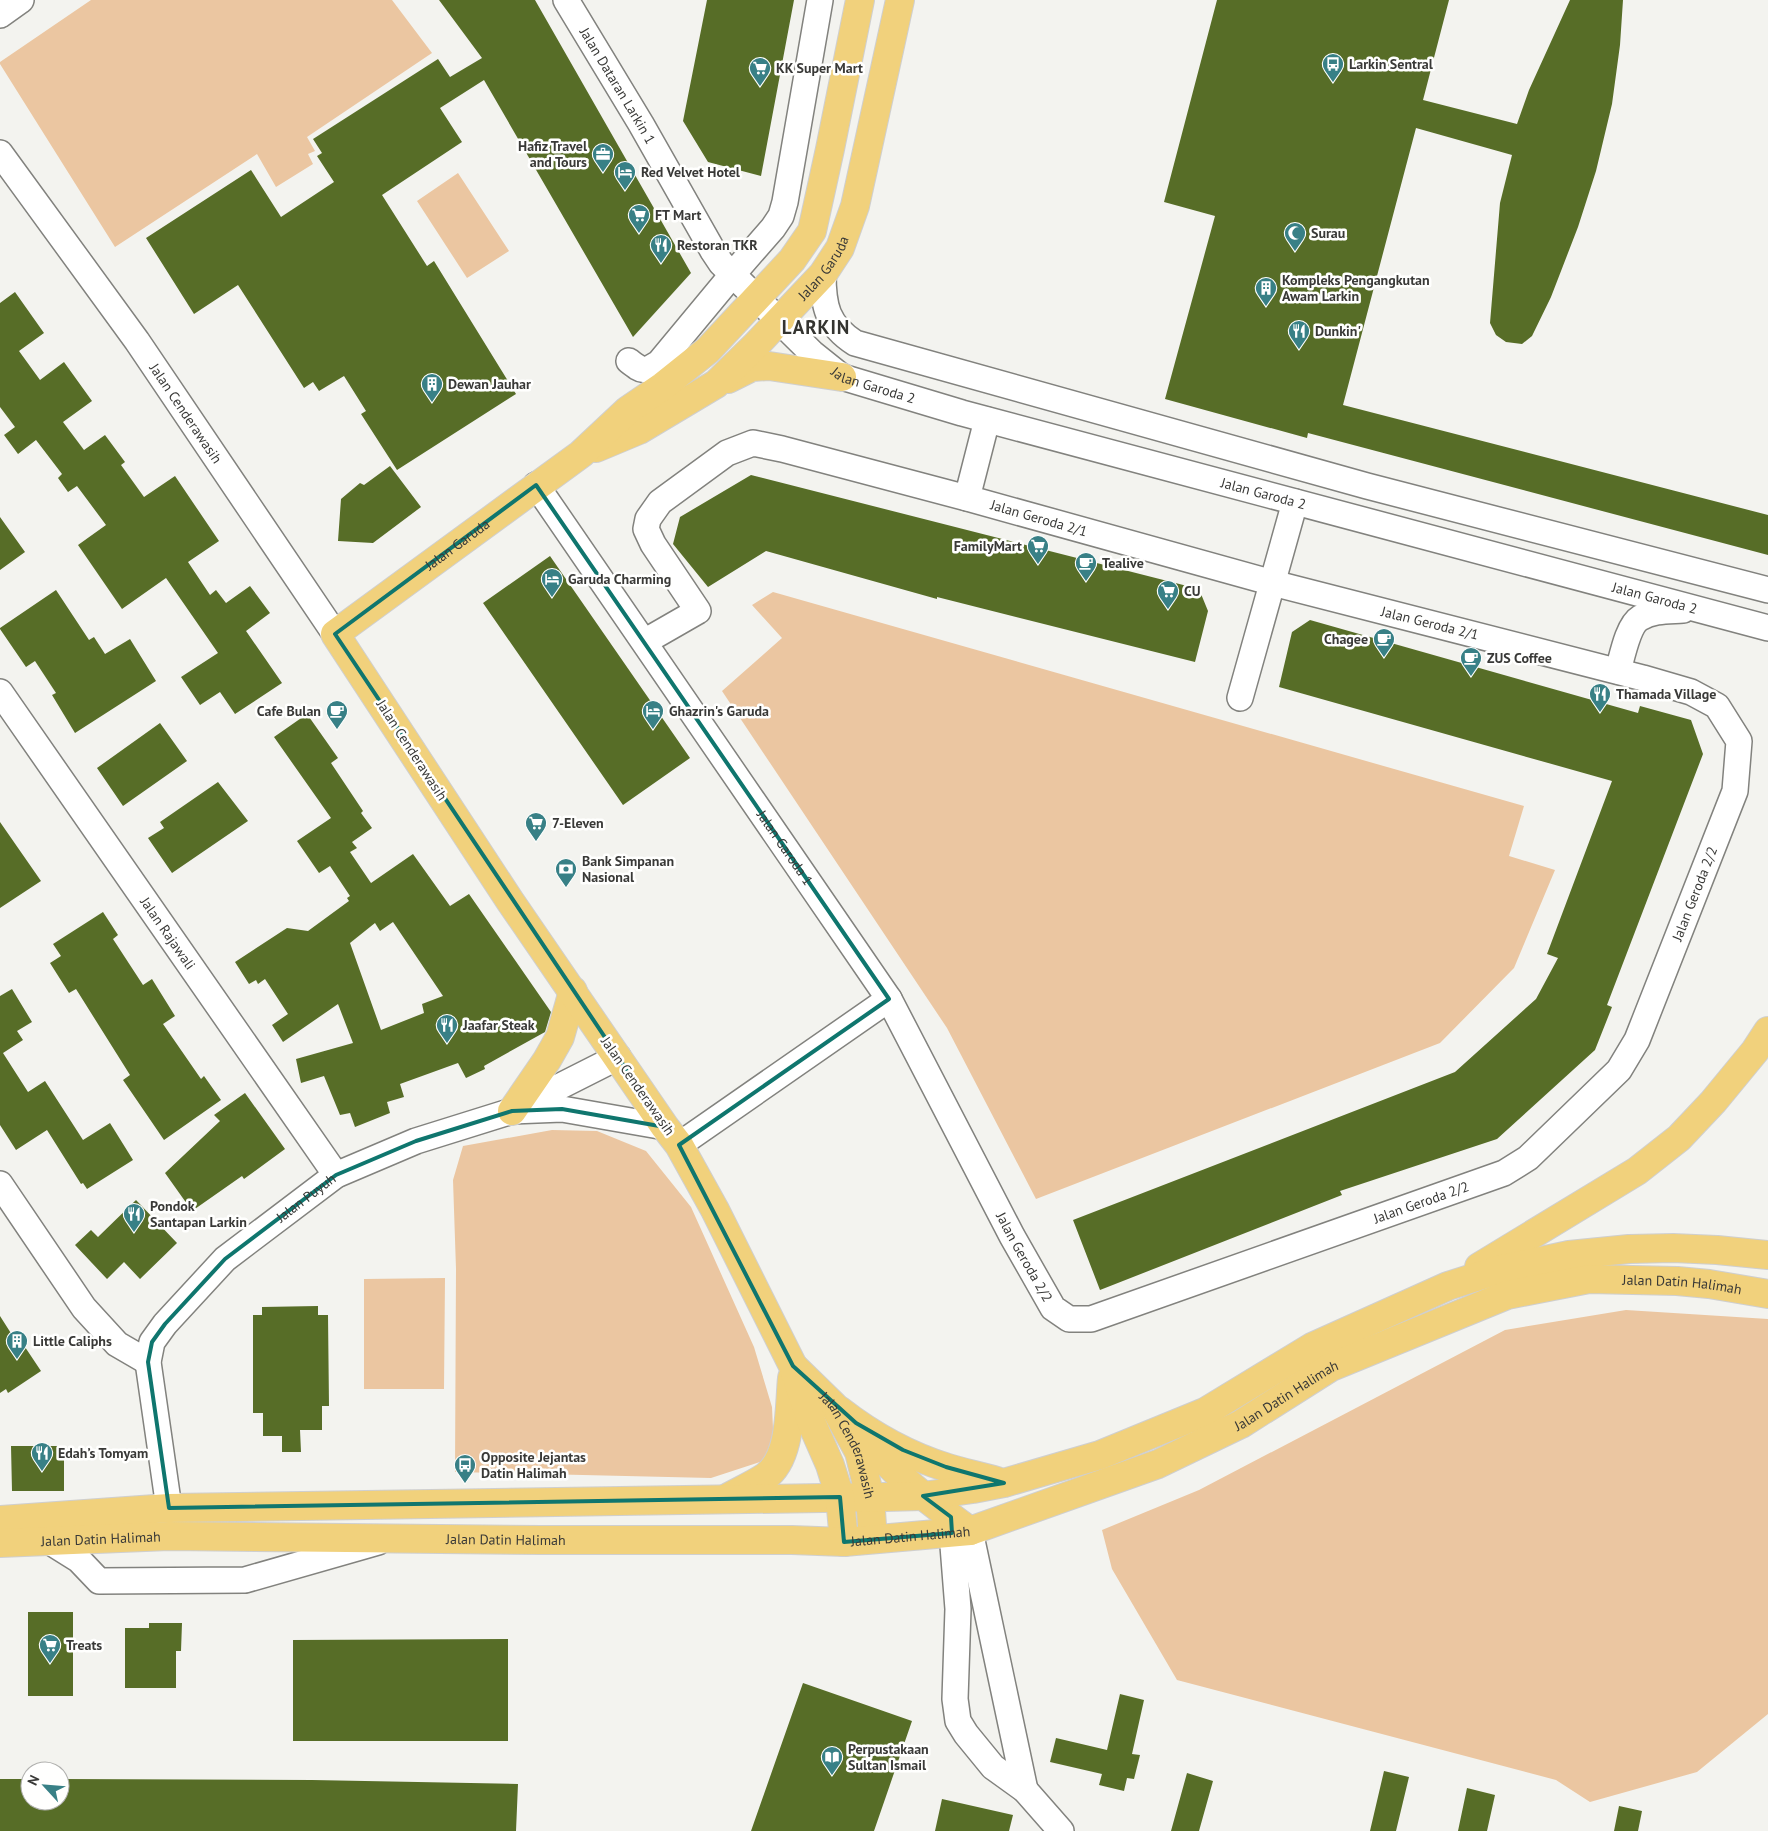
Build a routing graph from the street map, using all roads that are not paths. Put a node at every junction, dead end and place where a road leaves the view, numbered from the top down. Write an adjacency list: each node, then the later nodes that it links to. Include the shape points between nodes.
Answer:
1 (21, 0): 6 (street)
2 (566, 0): 8 (street, Jalan Dataran Larkin 1, via 713,251)
3 (820, 0): 8 (street, via 781,216)
4 (860, 0): 10 (main road, Jalan Garuda, via 812,231 792,260)
5 (900, 0): 9 (main road, Jalan Garuda, via 855,206 840,248)
6 (0, 14)
7 (0, 153): 24 (street, Jalan Cenderawasih, via 137,341)
8 (732, 274): 10 (street, Jalan Dataran Larkin 1); 12 (street, via 659,363 648,370 641,370)
9 (823, 274): 11 (main road, Jalan Garuda); 21 (street, via 826,312 839,331 856,343 1367,486)
10 (755, 298): 11 (street, Jalan Garoda 2); 16 (main road, Jalan Garuda, via 708,350 628,410)
11 (778, 320): 13 (street, Jalan Garoda 2); 14 (main road, Jalan Garuda)
12 (629, 361)
13 (842, 377): 14 (main road, via 769,366 752,367); 15 (street, Jalan Garoda 2)
14 (716, 384): 16 (main road, Jalan Garuda, via 639,430)
15 (987, 420): 18 (street); 19 (street, Jalan Garoda 2)
16 (580, 454): 17 (main road, Jalan Garuda)
17 (536, 485): 24 (main road, Jalan Garuda); 25 (street, Jalan Garoda 1)
18 (967, 498): 20 (street, Jalan Geroda 2/1); 25 (street, Jalan Geroda 2/1, via 753,443 727,453 660,502 648,519 646,529 653,544 698,611)
19 (1295, 502): 20 (street); 22 (street, Jalan Garoda 2)
20 (1273, 583): 26 (street, Jalan Geroda 2/1); 28 (street)
21 (1767, 590)
22 (1697, 610): 23 (street, Jalan Garoda 2); 26 (street, via 1659,611 1639,618 1629,632)
23 (1768, 628)
24 (335, 634): 29 (main road, Jalan Cenderawasih)
25 (644, 642): 30 (street, Jalan Garoda 1)
26 (1618, 671): 30 (street, Jalan Geroda 2/2, via 1691,692 1716,706 1739,741 1735,791 1637,1040 1619,1070 1528,1158 1504,1173 1091,1319 1069,1319 1053,1308 1012,1236)
27 (0, 692): 35 (street, Jalan Rajawali)
28 (1240, 698)
29 (573, 991): 32 (main road, Jalan Cenderawasih); 33 (main road, via 560,1036)
30 (889, 999): 34 (street)
31 (1768, 1031): 40 (main road, via 1713,1102 1679,1138 1637,1171)
32 (618, 1057): 33 (street); 34 (main road, Jalan Cenderawasih)
33 (512, 1111): 34 (street, Jalan Puyuh, via 562,1109); 35 (street, Jalan Puyuh, via 416,1141)
34 (672, 1136): 43 (main road, Jalan Cenderawasih, via 715,1210)
35 (336, 1175): 42 (street, Jalan Puyuh, via 225,1259 152,1342)
36 (0, 1184): 42 (street, via 84,1308 117,1344)
37 (1768, 1255): 40 (main road, Jalan Datin Halimah, via 1673,1248 1629,1249 1569,1255 1498,1270)
38 (1709, 1284): 39 (main road); 41 (main road, Jalan Datin Halimah); 52 (main road, Jalan Datin Halimah, via 1650,1279 1589,1279 1507,1295 1330,1368 1241,1424 1158,1464)
39 (1768, 1284)
40 (1448, 1286): 46 (main road, Jalan Datin Halimah, via 1312,1347 1204,1412 1100,1455)
41 (1768, 1294)
42 (148, 1362): 51 (street, Jalan Puyuh)
43 (793, 1366): 44 (main road, Jalan Cenderawasih); 48 (main road, Jalan Cenderawasih); 50 (main road, via 786,1445 778,1462 767,1476)
44 (834, 1406): 45 (main road); 49 (main road, Jalan Cenderawasih, via 859,1452)
45 (856, 1423): 46 (main road, via 903,1450 946,1468); 47 (main road, via 875,1450)
46 (1004, 1482): 52 (main road, Jalan Datin Halimah)
47 (923, 1496): 49 (main road, Jalan Datin Halimah); 52 (main road)
48 (840, 1497): 49 (main road, Jalan Datin Halimah); 50 (main road, Jalan Datin Halimah); 57 (main road, Jalan Cenderawasih)
49 (870, 1497): 56 (main road, Jalan Cenderawasih)
50 (724, 1500): 51 (main road, Jalan Datin Halimah)
51 (169, 1508): 53 (main road, Jalan Datin Halimah)
52 (956, 1518): 56 (main road, Jalan Datin Halimah); 59 (street); 59 (street, via 958,1609 955,1699 958,1721 993,1767)
53 (0, 1520)
54 (392, 1538): 55 (main road, Jalan Datin Halimah, via 169,1536); 55 (street, via 245,1580 99,1581 78,1560); 57 (main road, Jalan Datin Halimah)
55 (47, 1540): 58 (main road, Jalan Datin Halimah)
56 (873, 1540): 57 (main road, Jalan Datin Halimah)
57 (844, 1542)
58 (0, 1543)
59 (1025, 1790): 60 (street)
60 (1060, 1831)

